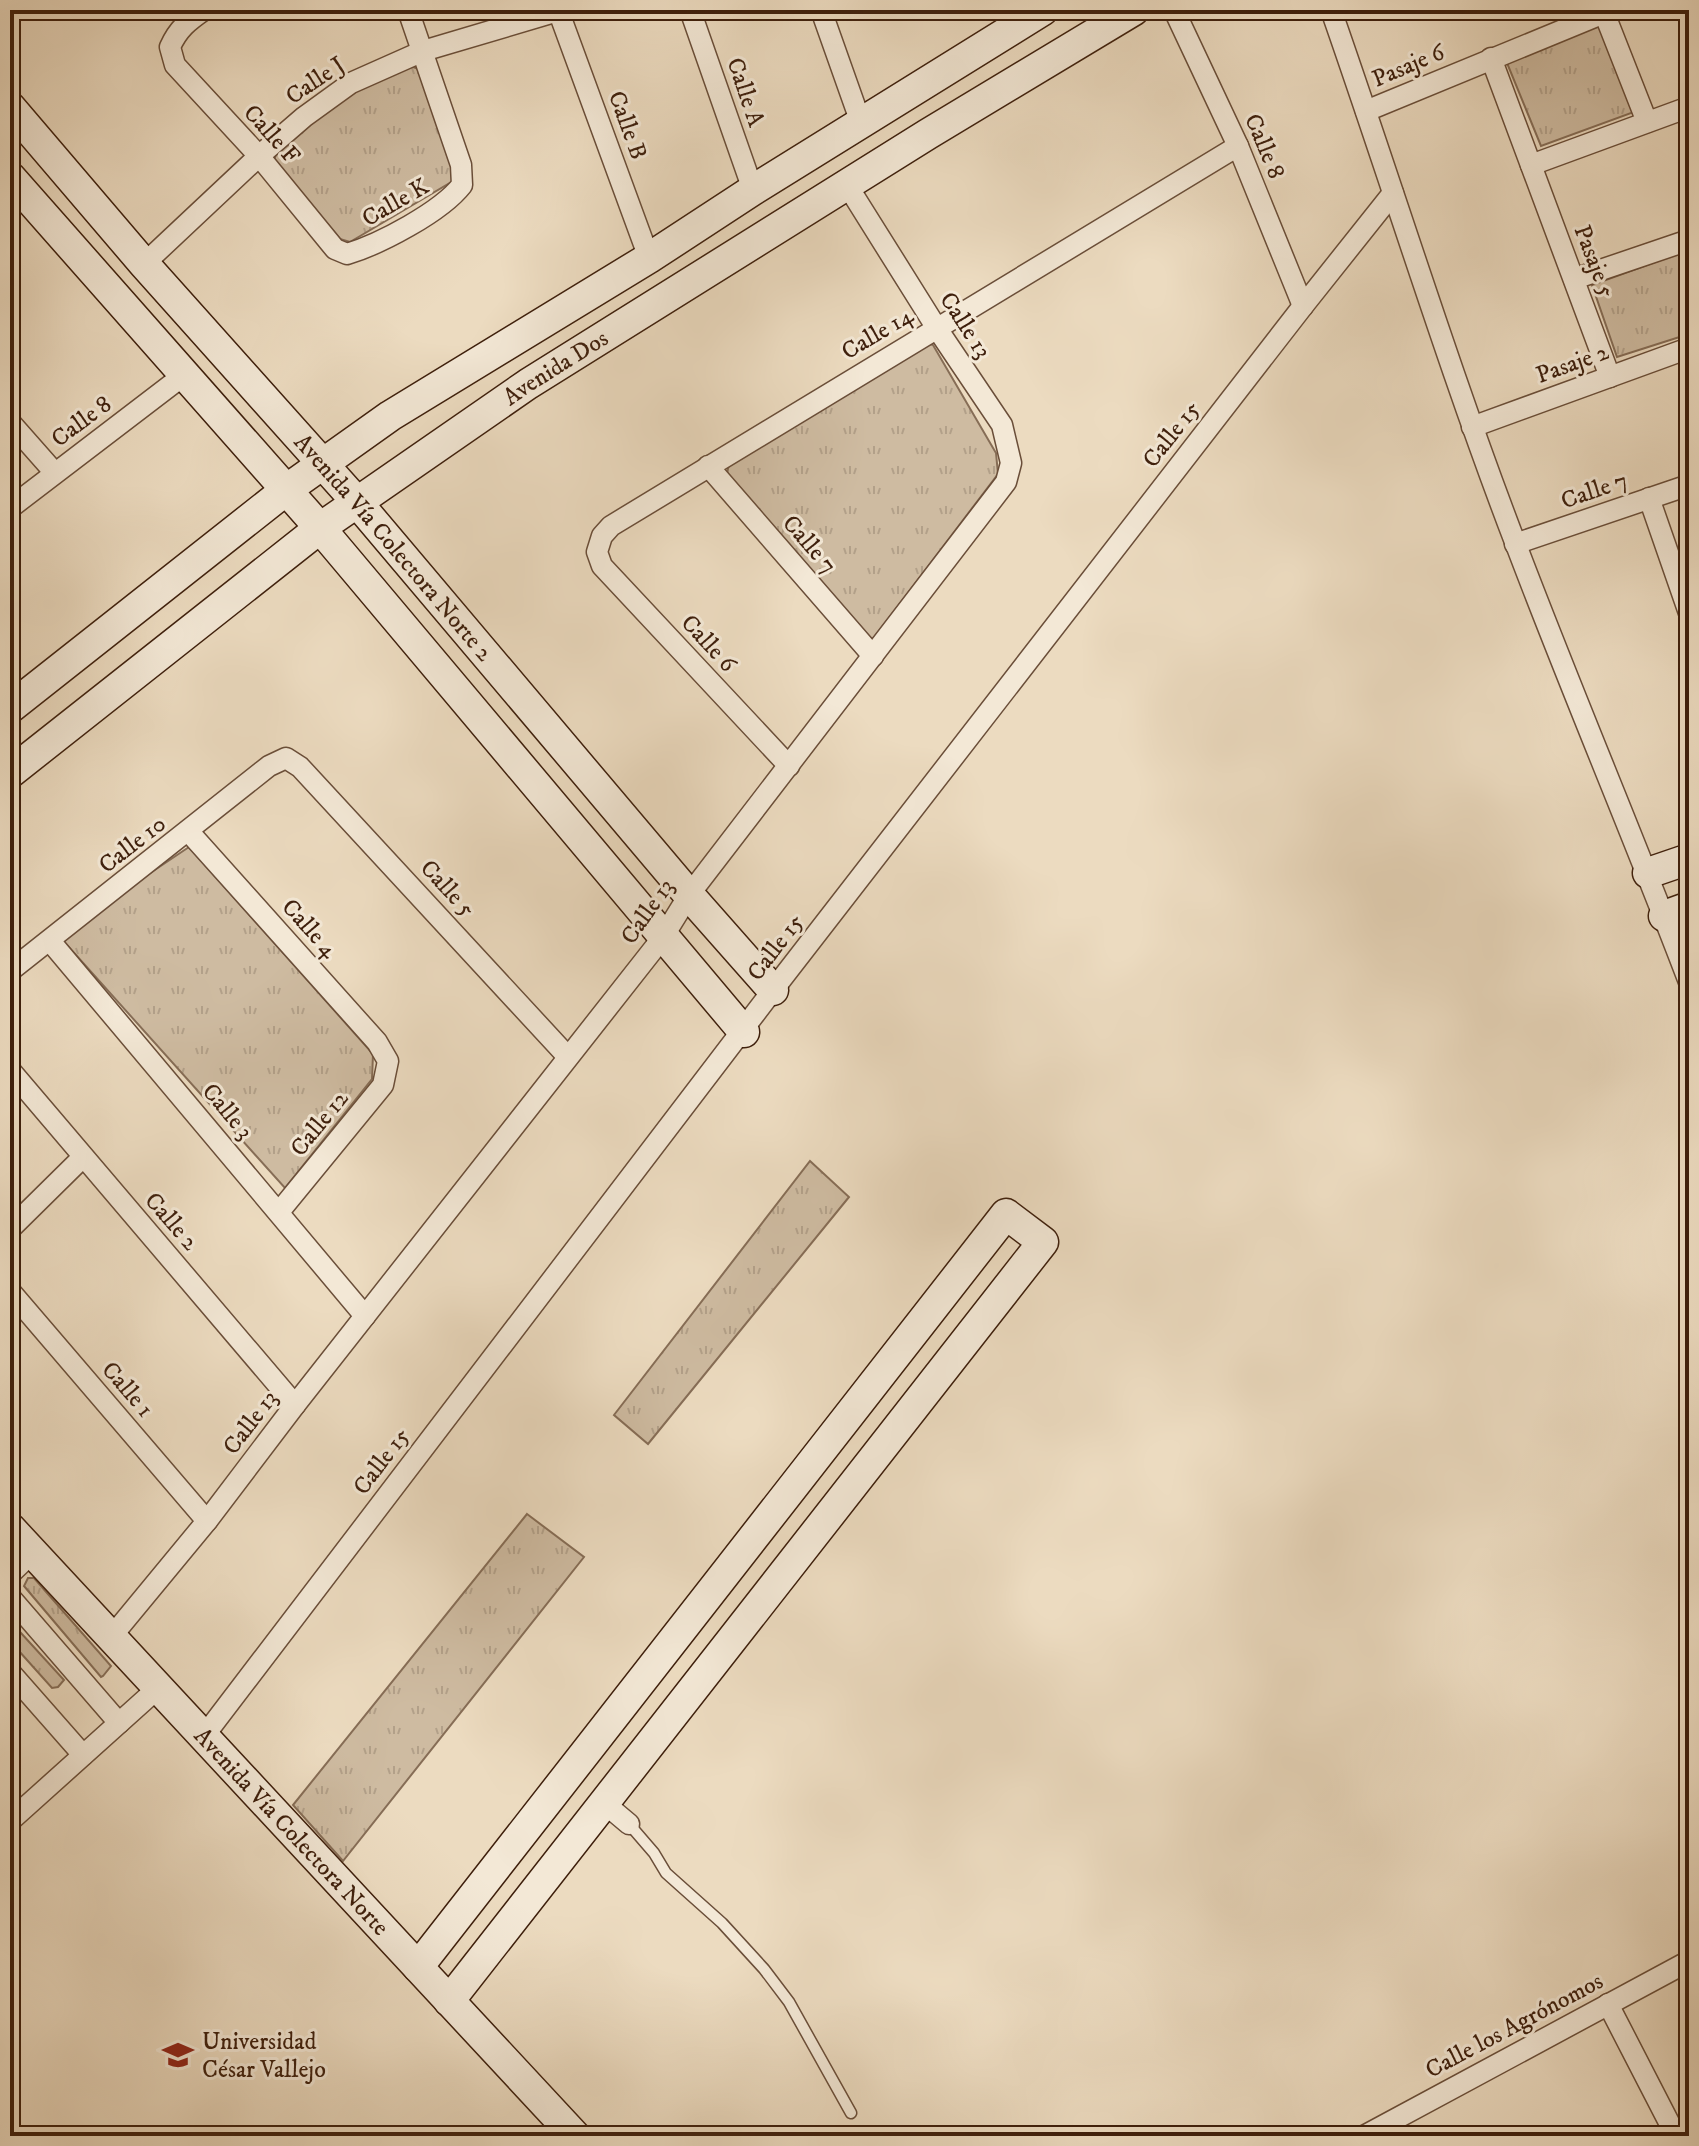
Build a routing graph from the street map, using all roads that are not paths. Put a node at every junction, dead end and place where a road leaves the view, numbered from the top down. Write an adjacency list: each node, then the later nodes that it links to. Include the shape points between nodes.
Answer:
1 (204, 10): 19 (street, Calle F, via 186,22 173,41 171,56)
2 (408, 10): 11 (street)
3 (558, 10): 11 (street, Calle J); 27 (street, Calle B)
4 (690, 10): 23 (street, Calle A)
5 (821, 10): 17 (street)
6 (1043, 10): 17 (street, Avenida Dos)
7 (1134, 10): 22 (street, Avenida Dos)
8 (1174, 10): 18 (street, Calle 8)
9 (1331, 10): 15 (street)
10 (1603, 12): 12 (street, Pasaje 6); 16 (street)
11 (423, 51): 19 (street, Calle J, via 351,83); 26 (street, Calle K, via 461,165 462,185 450,200 370,247)
12 (1491, 58): 15 (street, Pasaje 6); 20 (street, Pasaje 5)
13 (10, 107): 28 (street, Avenida Vía Colectora Norte 2)
14 (1689, 107): 16 (street)
15 (1366, 111): 24 (street)
16 (1647, 122): 20 (street)
17 (861, 123): 23 (street, Avenida Dos)
18 (1238, 146): 30 (street, Calle 8); 31 (street, Calle 14)
19 (259, 156): 26 (street, Calle F, via 335,249); 28 (street, Calle J)
20 (1531, 165): 29 (street, Pasaje 5)
21 (10, 177): 33 (street, Avenida Vía Colectora Norte 2)
22 (847, 185): 31 (street, Calle 13); 43 (street, Avenida Dos, via 528,384)
23 (753, 190): 27 (street, Avenida Dos)
24 (1393, 193): 30 (street, Calle 15); 36 (street)
25 (1688, 243): 29 (street)
26 (347, 254)
27 (649, 258): 37 (street, Avenida Dos, via 390,416)
28 (144, 264): 37 (street, Avenida Vía Colectora Norte 2)
29 (1574, 279): 34 (street, Pasaje 5)
30 (1303, 306): 63 (street, Calle 15)
31 (936, 327): 38 (street, Calle 14); 49 (street, Calle 13, via 1002,425 1011,463 1006,482)
32 (1689, 348): 34 (street, Pasaje 2)
33 (184, 375): 39 (street, Calle 8); 41 (street, Avenida Vía Colectora Norte 2)
34 (1610, 377): 36 (street, Pasaje 2)
35 (10, 422): 39 (street)
36 (1472, 427): 46 (street)
37 (322, 464): 41 (street, Avenida Dos); 43 (street, Avenida Vía Colectora Norte 2)
38 (708, 466): 47 (street, Calle 14, via 611,526); 49 (street, Calle 7)
39 (55, 473): 44 (street, Calle 8)
40 (1689, 485): 42 (street, Calle 7)
41 (286, 490): 45 (street, Avenida Vía Colectora Norte 2); 50 (street, Avenida Dos)
42 (1649, 498): 46 (street, Calle 7); 48 (street)
43 (356, 501): 45 (street, Avenida Dos); 57 (street, Avenida Vía Colectora Norte 2)
44 (10, 508)
45 (320, 528): 53 (street, Avenida Dos); 59 (street, Avenida Vía Colectora Norte 2)
46 (1515, 544): 56 (street)
47 (597, 552): 52 (street, Calle 6, via 602,566)
48 (1689, 611)
49 (873, 656): 52 (street, Calle 13)
50 (10, 708)
51 (286, 758): 54 (street, Calle 10); 65 (street, Calle 5, via 300,767)
52 (789, 766): 57 (street, Calle 13)
53 (10, 773)
54 (189, 832): 60 (street, Calle 10); 66 (street, Calle 4, via 377,1042)
55 (1689, 859): 56 (street)
56 (1648, 873): 58 (street)
57 (689, 895): 59 (street, Calle 13); 63 (street, Avenida Vía Colectora Norte 2)
58 (1676, 911): 62 (street)
59 (663, 937): 64 (street, Avenida Vía Colectora Norte 2); 65 (street, Calle 13)
60 (50, 941): 61 (street, Calle 10); 69 (street, Calle 3)
61 (10, 971)
62 (1689, 982)
63 (773, 990): 64 (street, Calle 15)
64 (744, 1032): 85 (street, Calle 15)
65 (568, 1057): 74 (street, Calle 13)
66 (388, 1061): 69 (street, Calle 12, via 383,1085)
67 (10, 1070): 68 (street, Calle 2)
68 (83, 1157): 70 (street); 75 (street, Calle 2)
69 (279, 1212): 74 (street, Calle 3)
70 (10, 1229)
71 (977, 1249): 72 (street); 72 (street, via 1006,1214 1043,1242); 91 (street)
72 (1015, 1278): 87 (street)
73 (10, 1291): 76 (street, Calle 1)
74 (365, 1316): 75 (street, Calle 13)
75 (295, 1405): 76 (street, Calle 13)
76 (207, 1521): 81 (street, Calle 13)
77 (10, 1528): 78 (street, Avenida Vía Colectora Norte)
78 (33, 1552): 79 (street); 81 (street, Avenida Vía Colectora Norte)
79 (10, 1574)
80 (10, 1597): 84 (street)
81 (112, 1636): 83 (street, Avenida Vía Colectora Norte)
82 (10, 1672): 86 (street)
83 (158, 1688): 84 (street); 85 (street, Avenida Vía Colectora Norte)
84 (119, 1723): 86 (street)
85 (204, 1736): 91 (street, Avenida Vía Colectora Norte)
86 (83, 1755): 88 (street)
87 (604, 1803): 89 (street); 92 (street)
88 (10, 1821)
89 (629, 1824): 94 (lane, via 666,1873 764,1969 789,2002)
90 (1689, 1961): 93 (street, Calle los Agrónomos)
91 (418, 1967): 92 (street, Avenida Vía Colectora Norte)
92 (449, 2001): 95 (street, Avenida Vía Colectora Norte)
93 (1608, 2004): 96 (street, Calle los Agrónomos); 97 (street)
94 (851, 2113)
95 (575, 2136)
96 (1364, 2136)
97 (1676, 2136)

